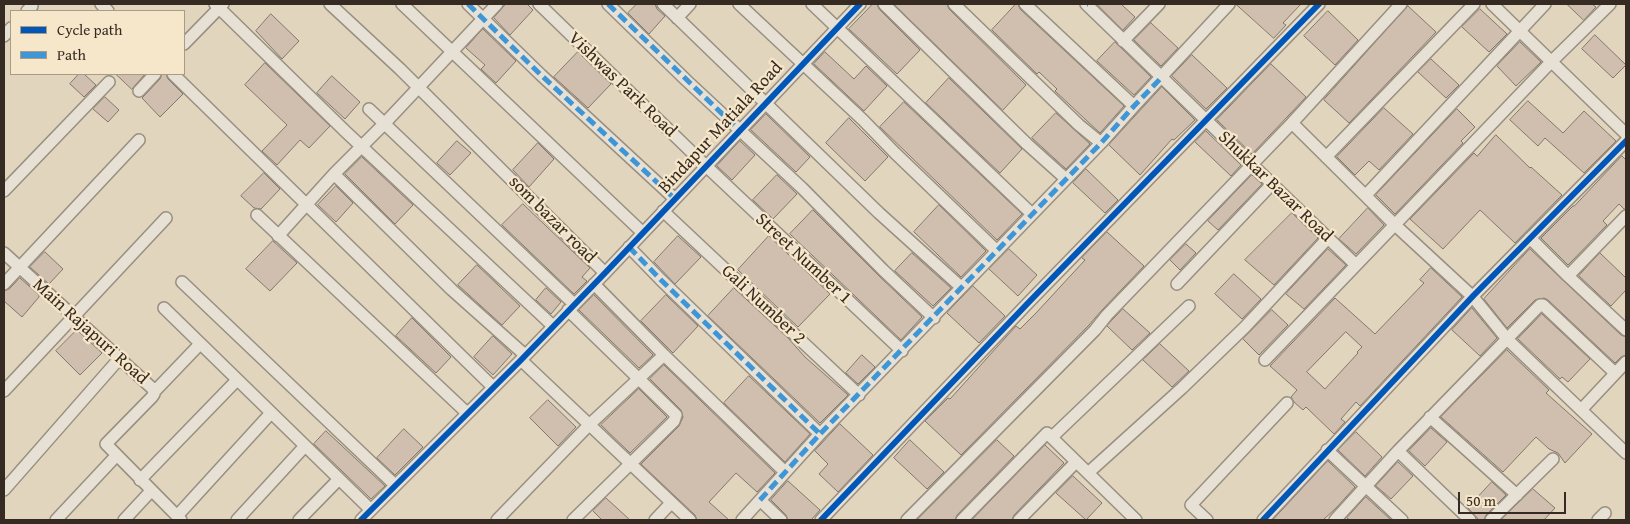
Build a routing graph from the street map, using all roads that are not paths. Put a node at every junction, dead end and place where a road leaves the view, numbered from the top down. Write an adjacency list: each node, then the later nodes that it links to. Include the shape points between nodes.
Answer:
1 (330, 4): 38 (street, som bazar road)
2 (402, 4): 31 (street)
3 (468, 4): 26 (street)
4 (497, 4): 26 (street)
5 (539, 4): 54 (street, Vishwas Park Road)
6 (608, 4): 46 (street)
7 (663, 4): 25 (street)
8 (690, 4): 25 (street)
9 (739, 4): 33 (street)
10 (812, 4): 27 (street)
11 (860, 4): 27 (street, Bindapur Matiala Road)
12 (884, 4): 56 (street)
13 (954, 4): 50 (street, via 1079,125)
14 (1025, 4): 41 (street)
15 (1087, 4): 29 (street, Shukkar Bazar Road)
16 (1159, 4): 29 (street)
17 (1229, 4): 36 (street)
18 (1319, 4): 43 (street)
19 (1401, 4): 44 (street)
20 (1474, 4): 52 (street)
21 (1492, 4): 28 (street)
22 (1545, 4): 28 (street)
23 (1610, 4): 32 (street)
24 (219, 5): 30 (street); 51 (street)
25 (677, 18): 40 (street)
26 (483, 19): 31 (street); 60 (street)
27 (836, 27): 33 (street, Bindapur Matiala Road); 63 (street)
28 (1519, 30): 32 (street); 59 (street)
29 (1123, 41): 36 (street, Shukkar Bazar Road)
30 (185, 43)
31 (453, 52): 38 (street); 68 (street)
32 (1552, 60): 47 (street); 67 (street)
33 (803, 63): 40 (street, Bindapur Matiala Road); 73 (street)
34 (154, 75): 39 (street)
35 (174, 75): 61 (street)
36 (1163, 76): 41 (street); 43 (street, Shukkar Bazar Road)
37 (109, 82): 58 (street)
38 (418, 87): 45 (street); 77 (street, som bazar road)
39 (139, 91)
40 (765, 103): 46 (street, Bindapur Matiala Road); 83 (street)
41 (1134, 106): 50 (street)
42 (369, 109): 45 (street)
43 (1206, 120): 53 (street, Shukkar Bazar Road); 148 (street)
44 (1292, 123): 52 (street); 53 (street)
45 (385, 124): 51 (street); 86 (street)
46 (739, 130): 54 (street, Bindapur Matiala Road); 89 (street)
47 (1626, 134)
48 (139, 140): 76 (street)
49 (1626, 141): 71 (street)
50 (1102, 143): 56 (street)
51 (362, 147): 55 (street); 90 (street)
52 (1326, 157): 59 (street)
53 (1251, 164): 57 (street, Shukkar Bazar Road); 149 (street, via 1095,330)
54 (706, 166): 60 (street, Bindapur Matiala Road); 94 (street, Street Number 1)
55 (334, 174): 61 (street); 96 (street)
56 (1066, 180): 63 (street)
57 (1272, 184): 70 (street, Shukkar Bazar Road); 82 (street)
58 (4, 190)
59 (1366, 195): 67 (street)
60 (675, 199): 62 (street, Bindapur Matiala Road)
61 (306, 204): 69 (street); 103 (street)
62 (665, 213): 68 (street, Bindapur Matiala Road); 106 (street, Gali Number 2)
63 (1032, 214): 73 (street)
64 (257, 215): 69 (street)
65 (1626, 216): 78 (street)
66 (166, 218): 88 (street)
67 (1394, 224): 75 (street); 84 (street)
68 (643, 233): 72 (street, Bindapur Matiala Road)
69 (278, 236): 110 (street)
70 (1328, 238): 75 (street, Shukkar Bazar Road); 124 (street, via 1245,327)
71 (1530, 238): 78 (street); 84 (street)
72 (629, 247): 77 (street, Bindapur Matiala Road); 113 (street)
73 (997, 251): 83 (street)
74 (4, 253): 76 (street, Main Rajapuri Road)
75 (1356, 265): 98 (street)
76 (18, 268): 80 (street); 88 (street, Main Rajapuri Road)
77 (605, 272): 81 (street, som bazar road)
78 (1568, 276): 91 (street)
79 (182, 282): 127 (street)
80 (4, 284)
81 (594, 284): 86 (street, som bazar road); 95 (street)
82 (1177, 284)
83 (961, 287): 89 (street)
84 (1472, 297): 92 (street); 116 (street)
85 (1189, 306): 114 (street)
86 (571, 307): 90 (street, som bazar road); 101 (street)
87 (164, 308): 93 (street)
88 (74, 317): 97 (street, Main Rajapuri Road); 104 (street)
89 (934, 318): 94 (street)
90 (553, 326): 96 (street, som bazar road)
91 (1626, 330)
92 (1506, 339): 100 (street, via 1543,305); 108 (street); 111 (street)
93 (200, 344): 102 (street); 105 (street)
94 (902, 351): 106 (street)
95 (664, 354): 101 (street); 123 (street)
96 (523, 357): 103 (street, som bazar road); 112 (street)
97 (120, 359): 105 (street, Main Rajapuri Road); 129 (street)
98 (1265, 360)
99 (1626, 362): 100 (street)
100 (1615, 373): 108 (street)
101 (638, 378): 112 (street); 122 (street, via 676,415)
102 (237, 380): 109 (street); 126 (street)
103 (493, 387): 110 (street, som bazar road)
104 (4, 390)
105 (154, 392): 119 (street, Main Rajapuri Road, via 107,442 106,446)
106 (859, 395): 113 (street)
107 (1286, 403): 153 (street, via 1191,505)
108 (1581, 410): 118 (street)
109 (271, 413): 115 (street); 135 (street)
110 (467, 413): 127 (street, som bazar road)
111 (1430, 417): 117 (street); 131 (street)
112 (590, 425): 122 (street); 142 (street)
113 (820, 434): 123 (street)
114 (1052, 437): 121 (street); 150 (street, via 1045,434)
115 (305, 446): 125 (street); 139 (street)
116 (1327, 450): 128 (street); 154 (street)
117 (1398, 450): 128 (street); 156 (street)
118 (1626, 452)
119 (116, 456): 126 (street); 137 (street)
120 (1553, 459): 131 (street)
121 (1076, 462): 124 (street); 151 (street)
122 (630, 464): 133 (street); 143 (street)
123 (785, 472): 132 (street)
124 (1088, 473): 152 (street)
125 (339, 479): 134 (street); 140 (street)
126 (140, 480): 130 (street)
127 (395, 485): 134 (street, som bazar road)
128 (1367, 486): 136 (street); 155 (street)
129 (4, 490)
130 (151, 491): 135 (street); 138 (street)
131 (1517, 495): 157 (street)
132 (760, 500): 146 (street); 147 (street)
133 (672, 503): 144 (street); 145 (street)
134 (371, 510): 141 (street, som bazar road)
135 (179, 518)
136 (1341, 518)
137 (56, 520)
138 (124, 520)
139 (237, 520)
140 (299, 520)
141 (361, 520)
142 (497, 520)
143 (573, 520)
144 (655, 520)
145 (690, 520)
146 (742, 520)
147 (781, 520)
148 (821, 520)
149 (907, 520)
150 (962, 520)
151 (1019, 520)
152 (1136, 520)
153 (1207, 520)
154 (1263, 520)
155 (1402, 520)
156 (1470, 520)
157 (1492, 520)

